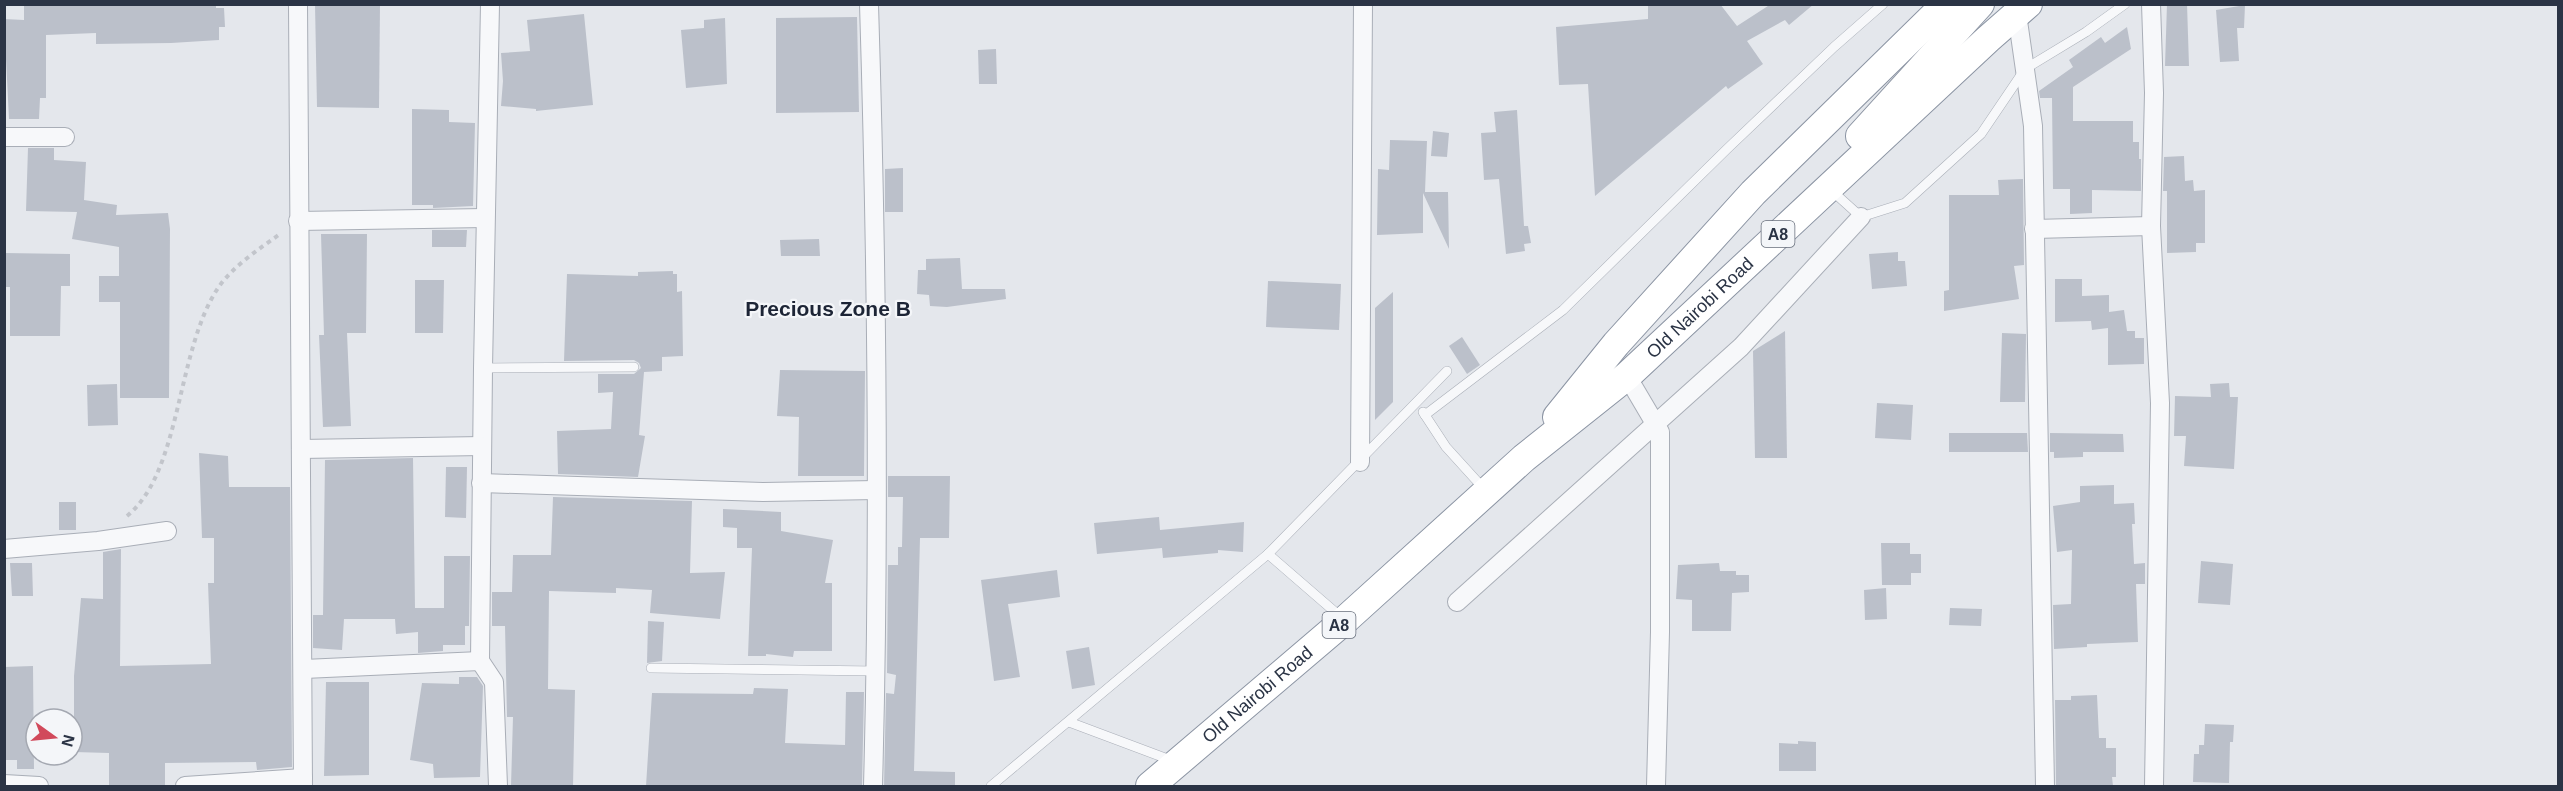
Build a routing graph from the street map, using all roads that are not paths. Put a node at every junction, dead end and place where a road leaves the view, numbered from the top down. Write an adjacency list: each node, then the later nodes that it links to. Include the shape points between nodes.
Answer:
1 (298, 4): 17 (street)
2 (490, 4): 16 (street)
3 (869, 4): 33 (street, via 876,234)
4 (1364, 4): 31 (street)
5 (1883, 4): 26 (lane, via 1726,148 1563,310)
6 (1946, 4): 30 (highway, Old Nairobi Road / A8, via 1753,193 1616,344)
7 (1980, 4): 20 (highway, via 1866,128)
8 (2125, 4): 11 (lane)
9 (2151, 4): 18 (street)
10 (2023, 9): 11 (street); 14 (highway, Old Nairobi Road / A8)
11 (2025, 69): 15 (lane, via 1981,134 1905,203); 19 (street, via 2033,126)
12 (4, 136): 13 (street)
13 (65, 137)
14 (1828, 187): 15 (lane); 20 (highway, Old Nairobi Road / A8)
15 (1861, 217): 27 (street, via 1741,347)
16 (485, 218): 17 (street); 22 (street)
17 (298, 220): 29 (street)
18 (2151, 226): 19 (street); 56 (street, via 2160,403)
19 (2034, 229): 55 (street)
20 (1780, 231): 24 (highway, Old Nairobi Road / A8)
21 (634, 367): 22 (lane)
22 (483, 368): 28 (street)
23 (1447, 371): 25 (lane)
24 (1628, 376): 27 (street); 30 (highway, Old Nairobi Road / A8)
25 (1417, 402): 26 (lane); 31 (lane)
26 (1425, 415): 34 (lane, via 1446,447)
27 (1657, 426): 38 (street); 54 (street, via 1660,632)
28 (482, 446): 29 (street); 32 (street)
29 (301, 449): 42 (street)
30 (1524, 458): 34 (highway, Old Nairobi Road / A8)
31 (1360, 462): 37 (lane)
32 (481, 483): 33 (street, via 763,492); 40 (street)
33 (876, 490): 43 (street)
34 (1486, 492): 39 (highway, Old Nairobi Road / A8)
35 (167, 531): 36 (street)
36 (4, 549)
37 (1268, 554): 39 (lane); 44 (lane)
38 (1456, 602)
39 (1345, 620): 45 (highway, Old Nairobi Road / A8)
40 (480, 661): 42 (street); 50 (street, via 494,682)
41 (651, 668): 43 (lane)
42 (304, 669): 46 (street)
43 (876, 670): 51 (street)
44 (1069, 722): 45 (lane); 52 (lane)
45 (1177, 763): 53 (highway, Old Nairobi Road / A8)
46 (303, 782): 49 (street)
47 (4, 784): 48 (street)
48 (39, 786)
49 (185, 786)
50 (498, 786)
51 (873, 786)
52 (991, 786)
53 (1150, 786)
54 (1656, 786)
55 (2045, 786)
56 (2154, 786)

